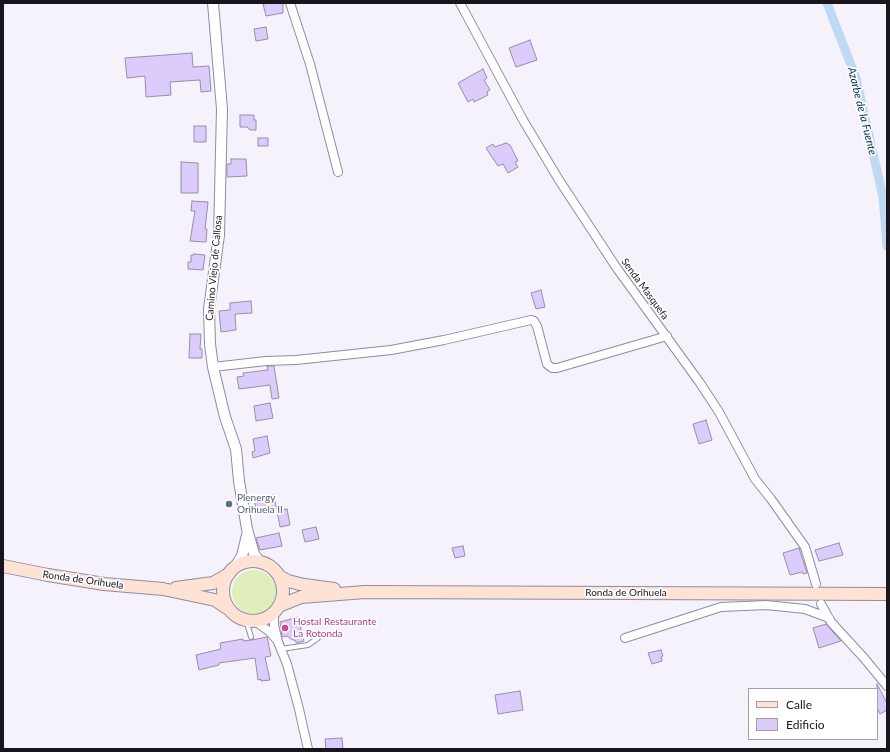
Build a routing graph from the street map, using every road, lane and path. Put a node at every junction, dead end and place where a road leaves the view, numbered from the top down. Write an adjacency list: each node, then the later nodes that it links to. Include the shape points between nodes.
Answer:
1 (213, 3): 6 (street, Camino Viejo de Callosa, via 222,109 219,235 209,309)
2 (290, 3): 4 (street, via 310,64)
3 (460, 3): 5 (street, Senda Masquefa, via 523,120 559,180 616,266)
4 (338, 172)
5 (667, 336): 6 (street, via 552,368 547,364 537,326 530,320 391,350); 12 (street, Senda Masquefa, via 719,412 755,479 805,547)
6 (213, 367): 7 (street, Camino Viejo de Callosa, via 236,449)
7 (247, 530): 8 (street, via 254,554); 10 (street, via 242,556)
8 (259, 561): 10 (main road, Ronda de Orihuela, via 242,563); 11 (main road, Ronda de Orihuela)
9 (3, 566): 13 (main road, Ronda de Orihuela, via 48,576)
10 (232, 571): 13 (main road, Ronda de Orihuela, via 213,583); 18 (main road, via 225,583 224,592)
11 (279, 576): 14 (main road, Ronda de Orihuela, via 304,585); 17 (main road, via 283,591)
12 (816, 584)
13 (163, 589): 18 (main road, Ronda de Orihuela, via 215,600)
14 (365, 592): 15 (main road, Ronda de Orihuela); 17 (main road, Ronda de Orihuela, via 301,597)
15 (887, 594)
16 (821, 604): 19 (street)
17 (276, 609): 20 (main road, Ronda de Orihuela, via 262,619); 24 (street, via 274,625)
18 (230, 610): 20 (main road, Ronda de Orihuela, via 237,616)
19 (829, 618): 23 (street, via 806,609 766,605 721,607); 25 (street)
20 (251, 620): 21 (lane); 24 (street, via 270,632)
21 (251, 638)
22 (318, 638): 24 (lane, via 308,645)
23 (625, 638)
24 (280, 645): 26 (street, via 298,703)
25 (887, 686)
26 (308, 749)

